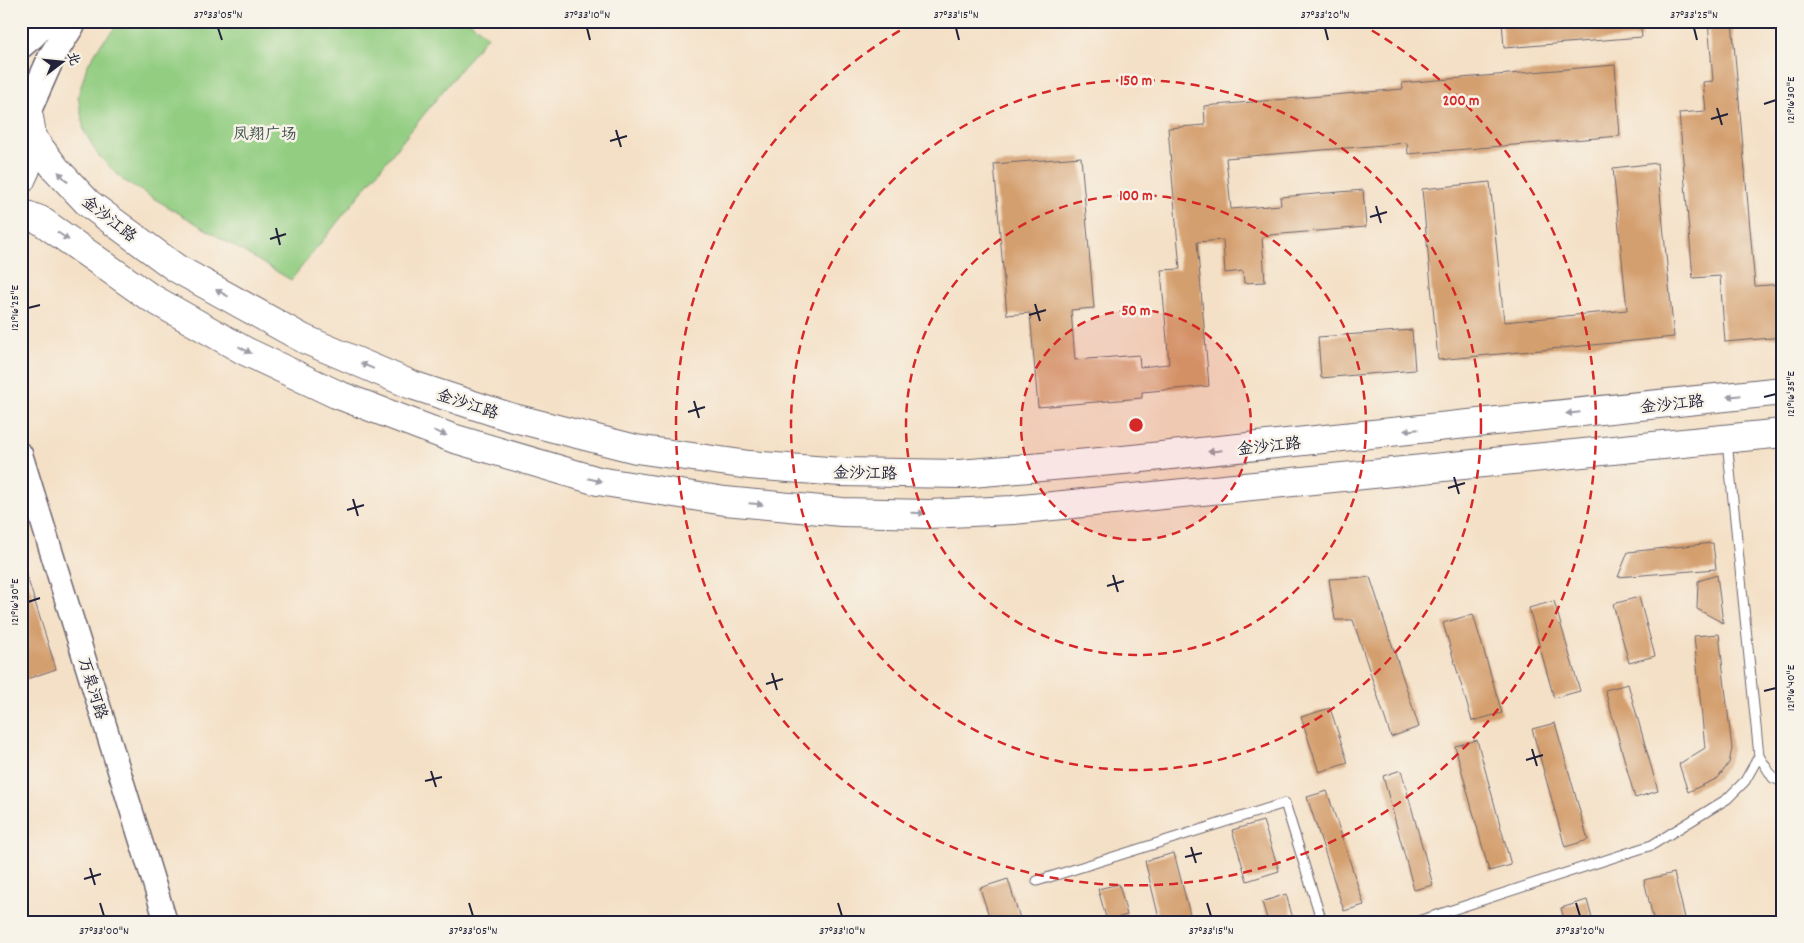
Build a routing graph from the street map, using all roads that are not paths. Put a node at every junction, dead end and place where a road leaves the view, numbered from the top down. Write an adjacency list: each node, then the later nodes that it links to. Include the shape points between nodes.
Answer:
1 (46, 21): 3 (main road)
2 (74, 21): 4 (main road)
3 (21, 45)
4 (25, 103): 5 (main road)
5 (32, 139): 6 (main road, via 28,168); 8 (main road, 金沙江路, one-way to 5, via 960,474 841,472 749,465 636,449 510,417 412,385 304,339 176,268 88,203)
6 (21, 180)
7 (21, 213): 10 (main road, one-way to 10, via 40,220 148,296 246,351 336,394 452,438 598,481 725,501 842,512 928,514 1013,510)
8 (1783, 391)
9 (1783, 432): 10 (main road)
10 (1727, 438): 12 (lane)
11 (21, 454): 15 (street, 万泉河路)
12 (1759, 756): 13 (lane, via 1773,778); 17 (lane, via 1746,782 1727,799 1652,845)
13 (1783, 782)
14 (1037, 881): 16 (lane, via 1285,803)
15 (166, 922)
16 (1322, 922)
17 (1415, 922)

